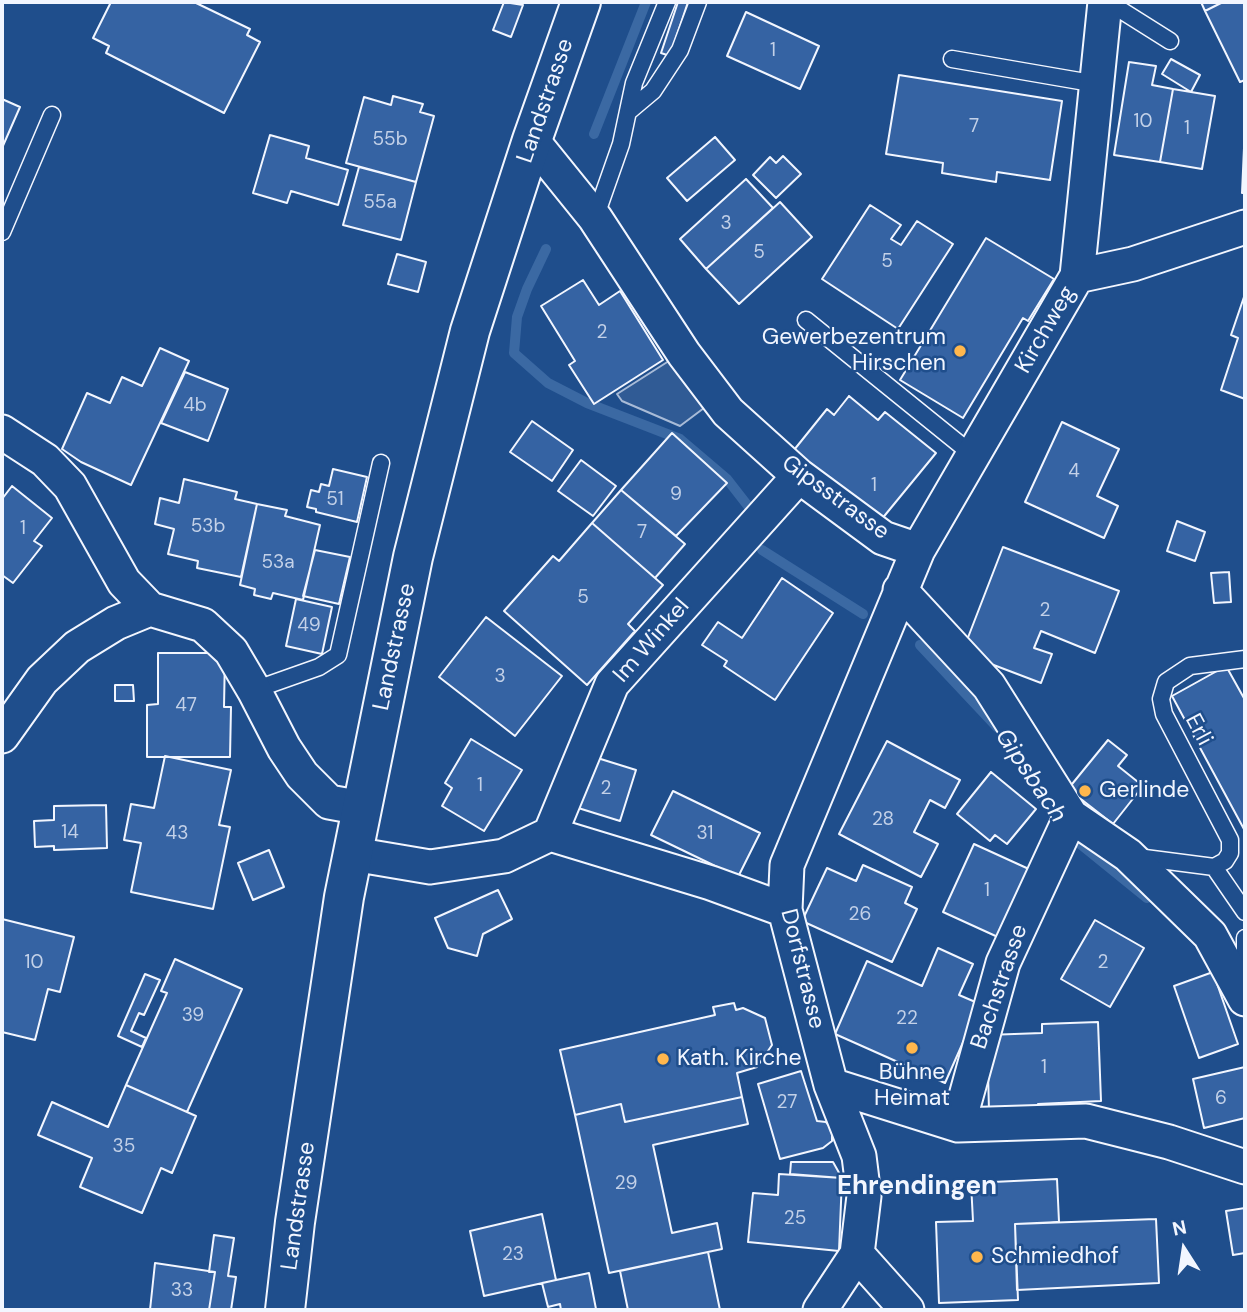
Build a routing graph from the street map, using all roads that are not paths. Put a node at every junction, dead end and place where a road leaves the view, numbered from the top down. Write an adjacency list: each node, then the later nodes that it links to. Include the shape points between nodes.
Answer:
1 (581, 2): 10 (main road, Landstrasse)
2 (667, 2): 8 (lane, via 634,83)
3 (698, 2): 8 (lane, via 680,50 653,91)
4 (1107, 2): 5 (lane); 7 (street, Kirchweg)
5 (1170, 41)
6 (952, 59): 7 (lane)
7 (1097, 83): 14 (street, Kirchweg)
8 (628, 112): 11 (lane)
9 (52, 115): 13 (lane)
10 (532, 140): 11 (street, Gipsstrasse); 26 (main road, Landstrasse, via 470,331 413,557)
11 (595, 218): 19 (street, Gipsstrasse, via 728,412)
12 (1245, 227): 14 (street, via 1133,264)
13 (2, 232)
14 (1077, 276): 17 (street, Kirchweg)
15 (806, 320): 17 (lane)
16 (2, 432): 22 (street, via 45,460 70,485 124,582)
17 (973, 455): 20 (street, Kirchweg)
18 (381, 463): 24 (lane, via 338,655 319,667)
19 (799, 476): 20 (street, Gipsstrasse, via 883,538); 28 (street, Im Winkel, via 612,684)
20 (918, 550): 21 (street)
21 (900, 590): 27 (street, via 989,686); 32 (street, Dorfstrasse, via 787,865)
22 (150, 609): 24 (street, via 203,625 231,651); 25 (street, via 77,647 42,680)
23 (1245, 659): 31 (lane, Erli, via 1190,666 1166,682 1161,699 1164,714 1230,840 1230,853)
24 (254, 690): 26 (street, via 302,775 329,802)
25 (2, 736)
26 (362, 808): 29 (main road, Landstrasse)
27 (1065, 828): 30 (street); 38 (street, Bachstrasse, via 1003,963)
28 (550, 834): 29 (street, via 504,856 430,867); 32 (street)
29 (353, 854): 41 (main road, Landstrasse)
30 (1128, 855): 31 (lane); 36 (street, via 1210,935)
31 (1214, 867): 33 (lane)
32 (785, 910): 37 (street, Dorfstrasse)
33 (1245, 912)
34 (1245, 938): 35 (lane)
35 (1245, 954)
36 (1245, 999)
37 (831, 1085): 38 (street); 40 (street, Dorfstrasse, via 859,1156 864,1196)
38 (957, 1125): 39 (street, via 1086,1121)
39 (1235, 1163)
40 (857, 1254): 42 (street, Dorfstrasse); 43 (street)
41 (285, 1310)
42 (820, 1310)
43 (907, 1310)

